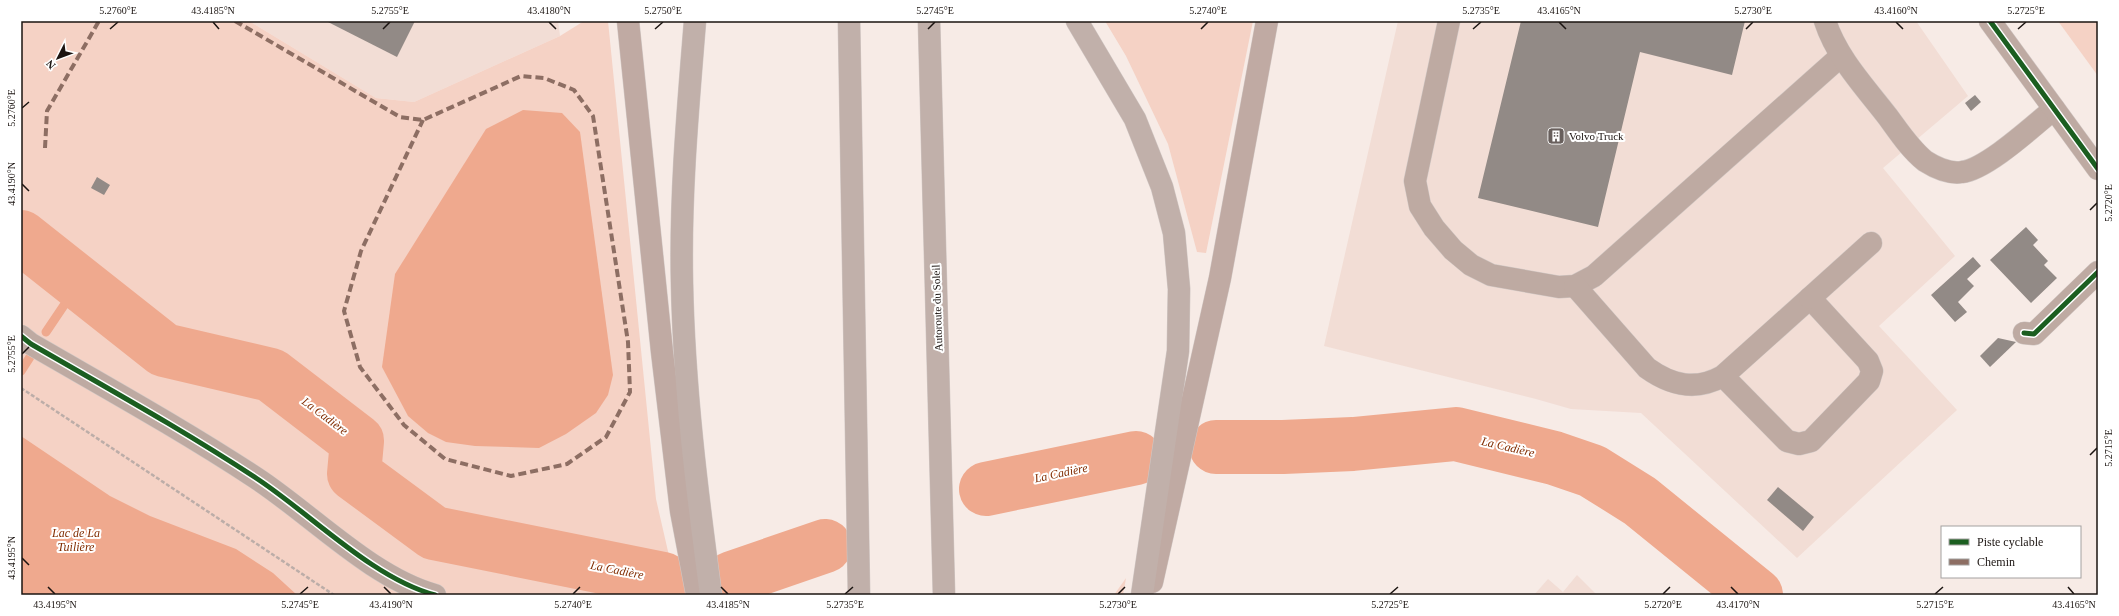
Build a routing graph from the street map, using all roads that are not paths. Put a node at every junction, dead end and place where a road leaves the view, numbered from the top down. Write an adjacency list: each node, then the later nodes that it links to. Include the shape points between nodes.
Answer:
1 (628, 21): 20 (main road, via 681,511)
2 (695, 21): 20 (highway, via 683,180 682,282 684,351 700,510)
3 (849, 21): 24 (highway)
4 (930, 21): 25 (highway, Autoroute du Soleil)
5 (1077, 21): 26 (highway, via 1135,119 1162,187 1174,233 1179,289 1178,351)
6 (1267, 21): 27 (main road, via 1220,278)
7 (1450, 21): 15 (street, via 1415,181 1420,206 1453,250 1471,265 1491,275 1559,287)
8 (1825, 21): 10 (street)
9 (1990, 21): 11 (street)
10 (1841, 56): 11 (street, via 1915,151 1936,167 1949,172 1974,169 1986,162); 15 (street, via 1594,276)
11 (2054, 109): 12 (street)
12 (2098, 169)
13 (1871, 243): 16 (street)
14 (2098, 272): 17 (street, via 2034,334)
15 (1576, 286): 19 (street, via 1647,368 1661,378 1694,386)
16 (1810, 298): 19 (street); 19 (street, via 1868,361 1872,371 1869,381 1811,440 1799,444 1787,441)
17 (2024, 333)
18 (21, 336): 21 (street, via 257,478 374,566 416,590)
19 (1724, 376)
20 (700, 569): 22 (main road); 23 (highway)
21 (435, 595)
22 (697, 595)
23 (711, 595)
24 (859, 595)
25 (944, 595)
26 (1142, 595)
27 (1149, 595)

